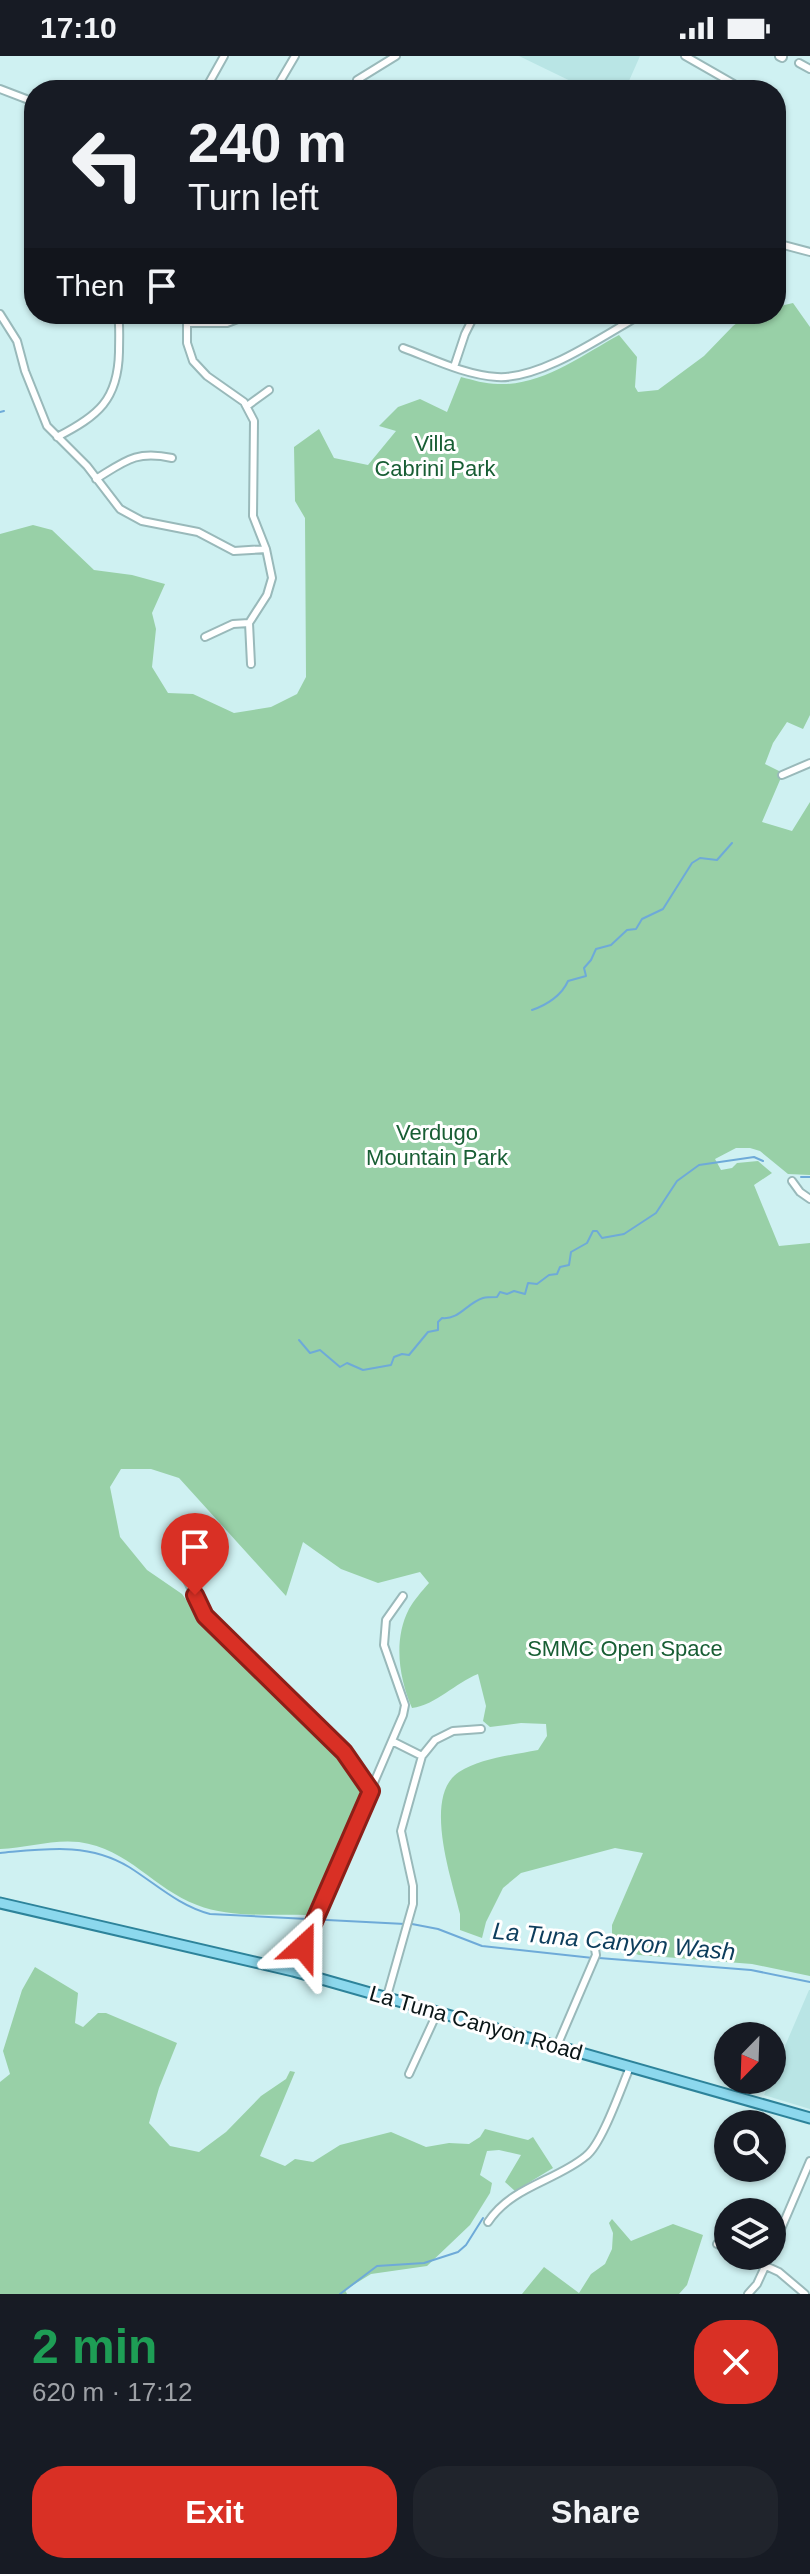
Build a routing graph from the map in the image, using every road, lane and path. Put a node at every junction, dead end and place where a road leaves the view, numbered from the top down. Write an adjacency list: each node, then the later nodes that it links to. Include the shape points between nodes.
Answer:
1 (224, 56): 7 (street)
2 (295, 56): 8 (street)
3 (396, 56): 9 (street)
4 (685, 56): 10 (street)
5 (799, 63): 6 (street)
6 (810, 69)
7 (211, 80)
8 (281, 80)
9 (357, 80)
10 (727, 80)
11 (0, 89): 12 (street)
12 (24, 98)
13 (786, 246): 14 (street)
14 (810, 252)
15 (0, 314): 24 (street, via 17,341 47,426)
16 (118, 324): 24 (street, via 113,392 100,408)
17 (187, 324): 23 (street, via 193,361)
18 (470, 324): 21 (street)
19 (624, 324): 21 (street, via 525,374 499,377)
20 (403, 348): 21 (street)
21 (454, 367)
22 (269, 390): 23 (street)
23 (247, 406): 27 (street, via 256,435 253,516)
24 (57, 437): 26 (street)
25 (172, 458): 26 (street, via 141,454)
26 (96, 479): 27 (street, via 120,509 142,521 198,532 234,551)
27 (266, 549): 28 (street, via 271,586)
28 (249, 623): 29 (street); 30 (street)
29 (205, 637)
30 (251, 664)
31 (810, 763): 32 (street)
32 (782, 775)
33 (792, 1181): 34 (street)
34 (810, 1199)
35 (170, 1539): 40 (street, via 205,1616 344,1752)
36 (403, 1596): 38 (street, via 386,1620 384,1645 405,1705)
37 (481, 1729): 39 (street, via 453,1731 435,1740)
38 (392, 1741): 39 (street); 40 (street)
39 (422, 1756): 44 (street, via 401,1831 413,1904)
40 (371, 1791): 43 (street)
41 (0, 1903): 43 (main road, La Tuna Canyon Road)
42 (595, 1955): 46 (street)
43 (293, 1971): 44 (main road, La Tuna Canyon Road)
44 (387, 1996): 45 (main road, La Tuna Canyon Road)
45 (438, 2011): 46 (main road, La Tuna Canyon Road); 48 (street)
46 (557, 2046): 47 (main road, La Tuna Canyon Road)
47 (630, 2067): 49 (main road, La Tuna Canyon Road); 52 (street, via 589,2155 531,2185)
48 (409, 2074)
49 (810, 2118)
50 (810, 2161): 51 (street)
51 (786, 2217)
52 (488, 2222)
53 (764, 2270): 55 (street)
54 (774, 2270): 56 (street)
55 (748, 2294)
56 (805, 2294)

